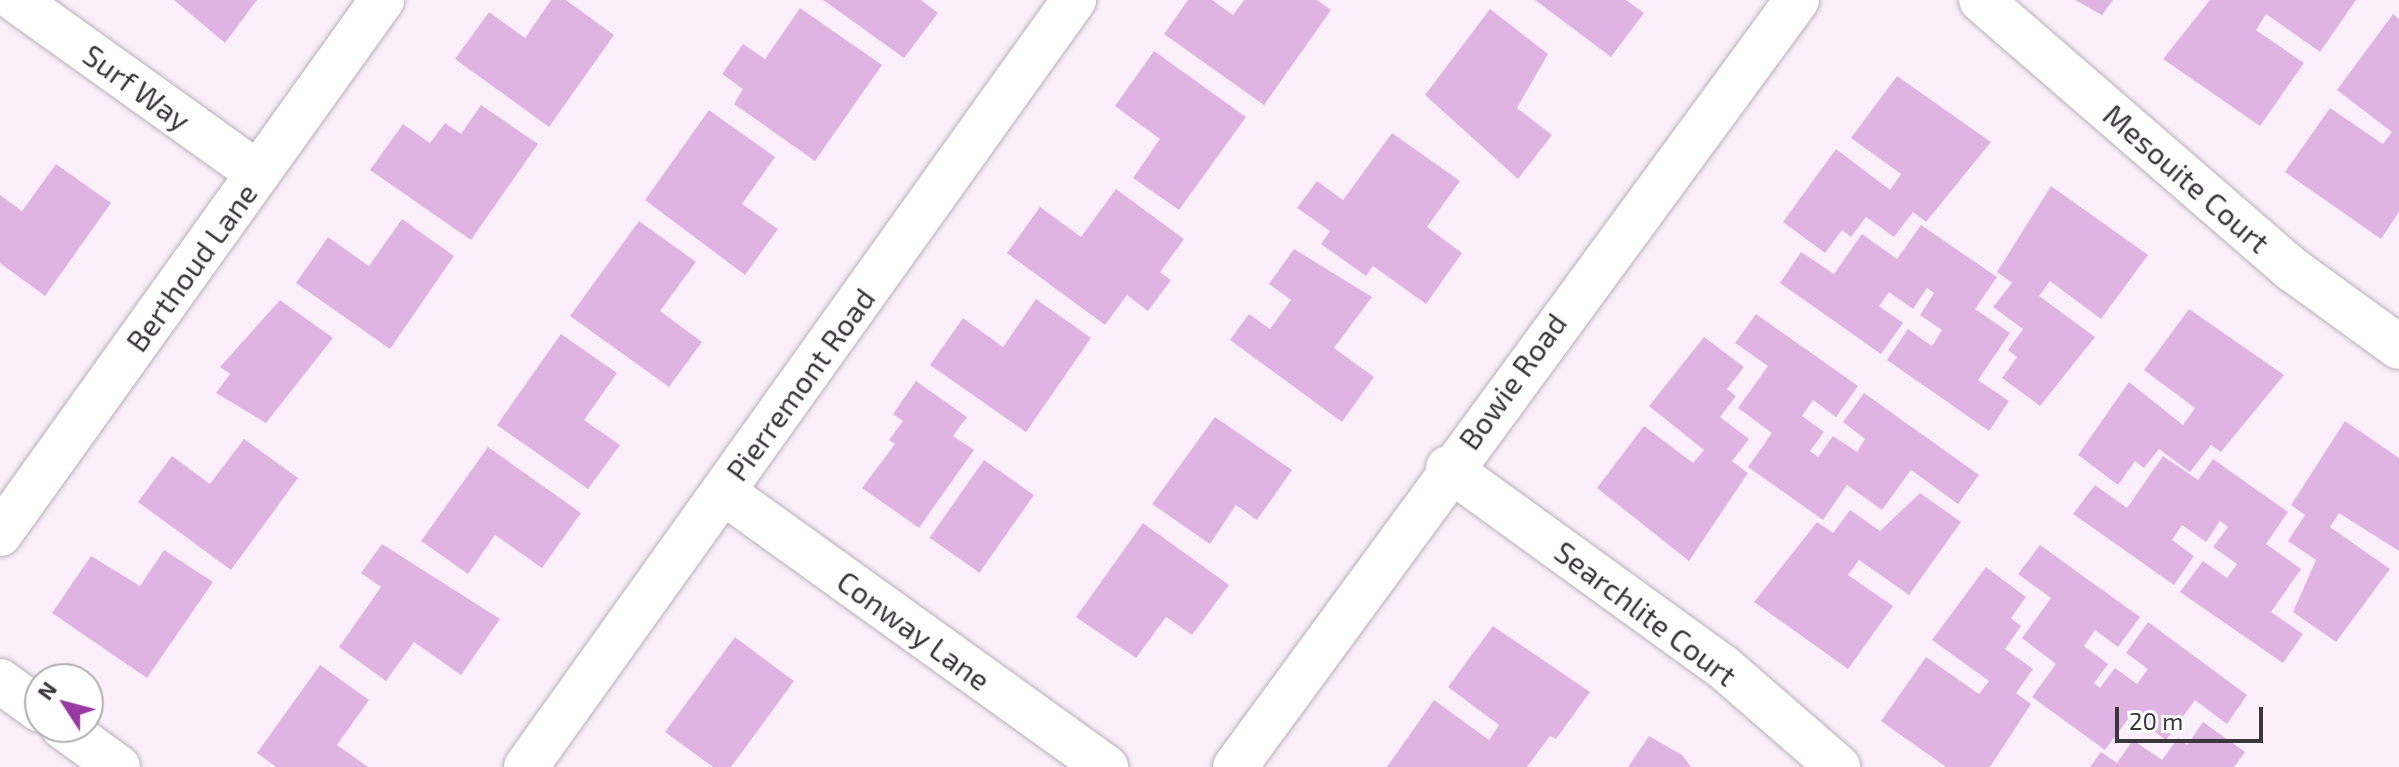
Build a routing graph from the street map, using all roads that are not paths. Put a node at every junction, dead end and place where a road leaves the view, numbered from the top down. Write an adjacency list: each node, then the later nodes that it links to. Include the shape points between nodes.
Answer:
1 (16, 0): 6 (street, Surf Way)
2 (382, 0): 6 (street, Berthoud Lane)
3 (1074, 0): 9 (street, Pierremont Road)
4 (1797, 0): 8 (street, Bowie Road)
5 (1981, 0): 7 (street, Mesouite Court, via 2293,270)
6 (258, 173): 10 (street, Berthoud Lane)
7 (2399, 347)
8 (1448, 468): 17 (street, Bowie Road); 18 (street, Searchlite Court, via 1722,666)
9 (723, 492): 15 (street, Pierremont Road); 16 (street, Conway Lane)
10 (0, 534)
11 (0, 681): 12 (street)
12 (24, 698)
13 (85, 743): 14 (street)
14 (118, 767)
15 (526, 767)
16 (1106, 767)
17 (1235, 767)
18 (1838, 767)

